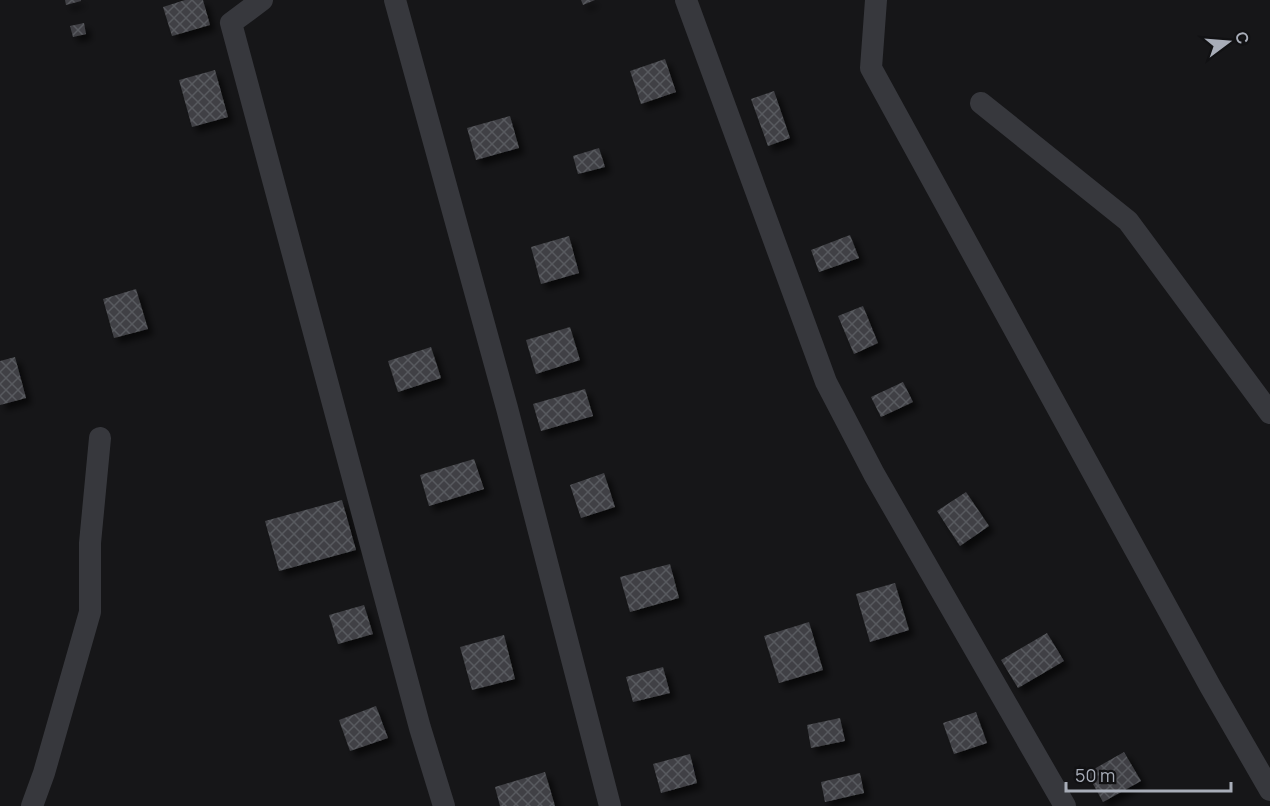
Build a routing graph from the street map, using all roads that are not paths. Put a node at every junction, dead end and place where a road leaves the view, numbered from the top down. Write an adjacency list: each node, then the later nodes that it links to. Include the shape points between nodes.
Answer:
1 (261, 0): 10 (street, via 231,23)
2 (395, 0): 11 (street, via 507,408)
3 (686, 0): 12 (street, via 826,382 874,474)
4 (876, 0): 8 (street, via 872,68)
5 (981, 103): 6 (street, via 1128,221)
6 (1270, 413)
7 (100, 438): 9 (street, via 90,543 90,612)
8 (1270, 790)
9 (32, 806)
10 (444, 806)
11 (610, 806)
12 (1065, 806)

